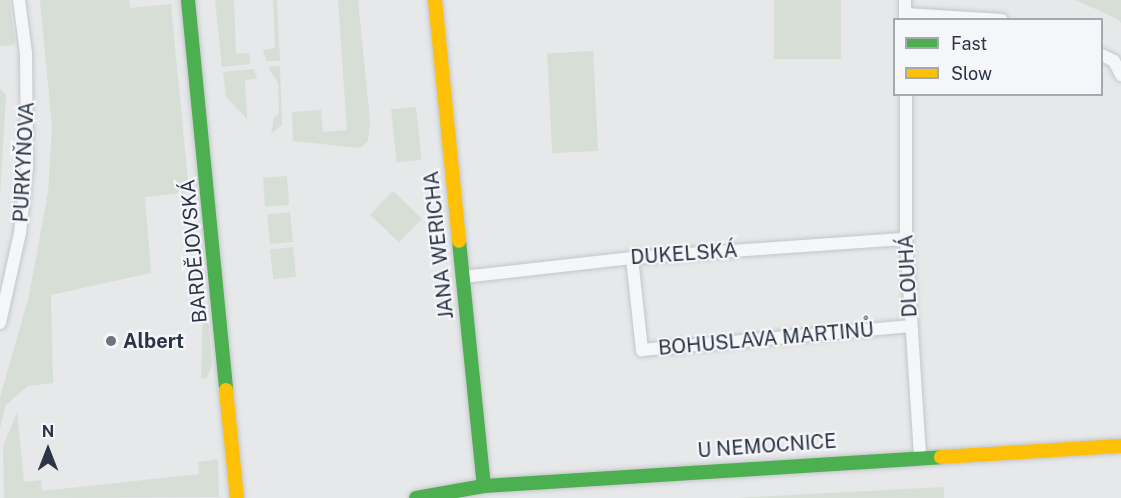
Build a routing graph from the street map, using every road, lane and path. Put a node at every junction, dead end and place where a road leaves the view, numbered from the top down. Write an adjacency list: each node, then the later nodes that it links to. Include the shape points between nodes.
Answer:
1 (19, 0): 13 (street, PURKYŇOVA, via 27,53 27,167 20,233)
2 (188, 0): 18 (street, BARDĚJOVSKÁ)
3 (435, 0): 12 (street, JANA WERICHA)
4 (905, 0): 5 (street)
5 (905, 17): 6 (street)
6 (937, 18)
7 (1103, 56): 8 (street, via 1114,61)
8 (1121, 75)
9 (906, 96): 10 (street, DLOUHÁ)
10 (906, 238): 11 (street, DUKELSKÁ); 14 (street, DLOUHÁ)
11 (632, 258): 12 (street, DUKELSKÁ); 14 (street, BOHUSLAVA MARTINŮ, via 642,350)
12 (463, 277): 17 (street, JANA WERICHA)
13 (0, 323)
14 (911, 326): 16 (street, DLOUHÁ)
15 (1121, 446): 16 (street, U NEMOCNICE)
16 (920, 456): 17 (street, U NEMOCNICE)
17 (484, 486): 19 (street, U NEMOCNICE)
18 (237, 498)
19 (416, 498)

